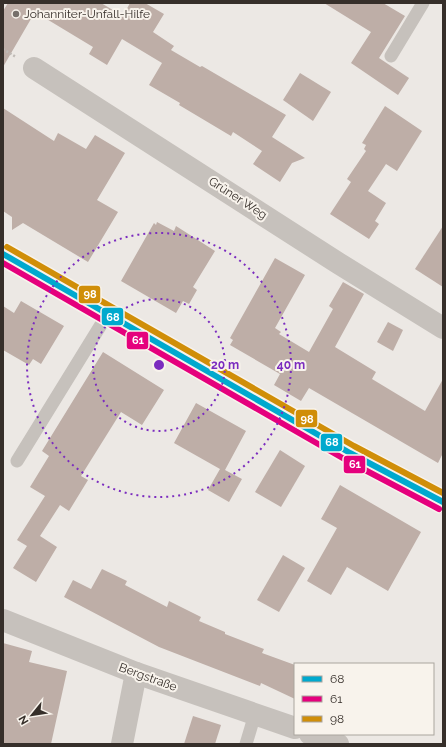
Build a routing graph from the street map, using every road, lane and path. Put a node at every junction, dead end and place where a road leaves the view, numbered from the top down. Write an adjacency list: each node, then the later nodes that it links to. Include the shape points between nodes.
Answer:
1 (424, 3): 2 (lane)
2 (391, 56)
3 (34, 68): 6 (street, Grüner Weg)
4 (3, 254): 5 (street)
5 (107, 315): 7 (lane); 8 (street)
6 (443, 328)
7 (17, 462)
8 (443, 502)
9 (3, 620): 10 (street, Bergstraße)
10 (136, 673): 11 (street, Bergstraße); 14 (street)
11 (255, 714): 12 (street, Bergstraße); 15 (lane)
12 (294, 728)
13 (313, 735): 16 (street)
14 (122, 744)
15 (246, 744)
16 (338, 744)

